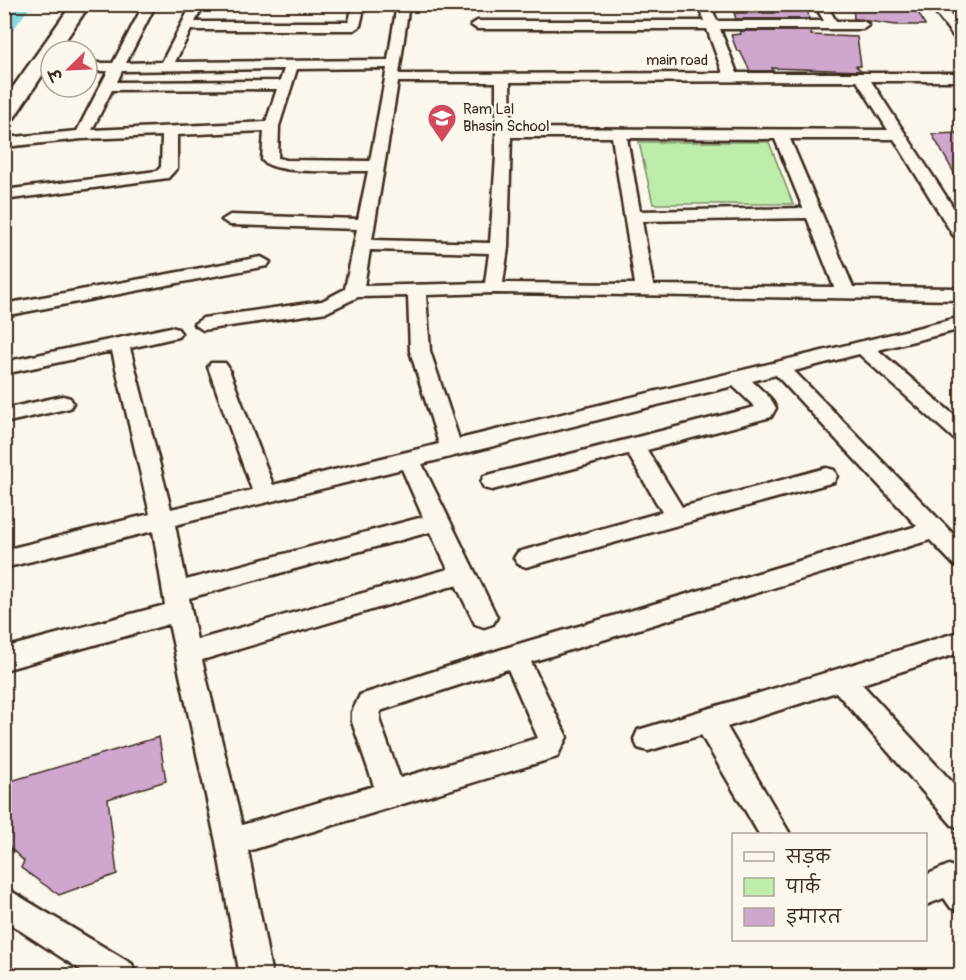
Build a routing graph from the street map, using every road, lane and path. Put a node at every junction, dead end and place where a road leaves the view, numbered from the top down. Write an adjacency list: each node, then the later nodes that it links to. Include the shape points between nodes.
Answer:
1 (69, 4): 29 (highway)
2 (81, 4): 16 (highway)
3 (150, 4): 19 (street)
4 (198, 4): 14 (street)
5 (359, 4): 14 (street, via 354,26)
6 (403, 4): 21 (street)
7 (704, 4): 11 (street)
8 (820, 4): 12 (street)
9 (934, 4): 15 (street)
10 (477, 25): 11 (street, via 515,19)
11 (711, 25): 12 (street); 23 (street)
12 (832, 25): 13 (street)
13 (862, 25)
14 (187, 26): 18 (street)
15 (962, 38)
16 (61, 39)
17 (292, 64): 18 (street, main road); 21 (street, main road); 27 (street)
18 (167, 65): 19 (street, main road)
19 (117, 66): 20 (street, main road); 28 (street)
20 (99, 67)
21 (394, 71): 25 (street, main road); 39 (street)
22 (39, 75): 30 (highway)
23 (732, 76): 24 (street, main road); 25 (street, main road)
24 (861, 76): 26 (street, main road); 37 (street)
25 (503, 77): 33 (street)
26 (962, 77)
27 (285, 85): 28 (street); 31 (street)
28 (106, 86): 36 (street)
29 (4, 97)
30 (4, 117)
31 (272, 126): 32 (street); 39 (street, via 269,158 278,164)
32 (170, 129): 36 (street); 40 (street, via 169,168 162,175)
33 (505, 132): 34 (street); 47 (street)
34 (619, 133): 35 (street); 42 (street)
35 (781, 134): 37 (street); 41 (street)
36 (82, 135): 38 (street)
37 (896, 135): 45 (street)
38 (4, 144)
39 (375, 166): 44 (street)
40 (4, 195)
41 (813, 213): 42 (street); 53 (street)
42 (633, 216): 51 (street)
43 (230, 219): 44 (street)
44 (365, 224): 46 (street)
45 (962, 235)
46 (362, 245): 47 (street); 52 (street)
47 (499, 248): 49 (street)
48 (261, 262): 55 (street)
49 (493, 288): 50 (street); 51 (street)
50 (417, 290): 52 (street); 69 (street, via 420,351)
51 (645, 290): 53 (street)
52 (354, 292): 56 (street, via 327,306)
53 (846, 293): 54 (street)
54 (962, 294)
55 (4, 310)
56 (203, 324)
57 (959, 326): 60 (street)
58 (171, 333): 59 (street)
59 (120, 345): 62 (street); 75 (street)
60 (864, 348): 63 (street); 67 (street)
61 (218, 367): 73 (street)
62 (4, 368)
63 (780, 368): 64 (street); 77 (street)
64 (737, 380): 68 (street, via 763,403 764,412); 69 (street)
65 (63, 403): 66 (street)
66 (4, 416)
67 (962, 434)
68 (633, 445): 72 (street); 74 (street)
69 (451, 449): 70 (street)
70 (409, 460): 73 (street); 76 (street)
71 (826, 476): 74 (street)
72 (492, 482)
73 (265, 494): 75 (street)
74 (677, 517): 78 (street)
75 (162, 518): 79 (street); 82 (street)
76 (437, 522): 81 (street); 82 (street)
77 (934, 530): 80 (street); 86 (street)
78 (526, 558)
79 (4, 559)
80 (962, 559)
81 (464, 574): 83 (street); 85 (street)
82 (177, 601): 85 (street); 87 (street)
83 (484, 617)
84 (958, 647): 88 (street)
85 (187, 654): 94 (street)
86 (515, 656): 91 (street, via 370,703 366,722); 91 (street, via 553,737 547,748)
87 (4, 659)
88 (843, 681): 89 (street); 92 (street)
89 (708, 721): 90 (street); 93 (street)
90 (648, 739)
91 (390, 795): 94 (street)
92 (962, 815)
93 (774, 833)
94 (231, 842): 97 (street)
95 (4, 902): 96 (street)
96 (120, 975)
97 (256, 975)

